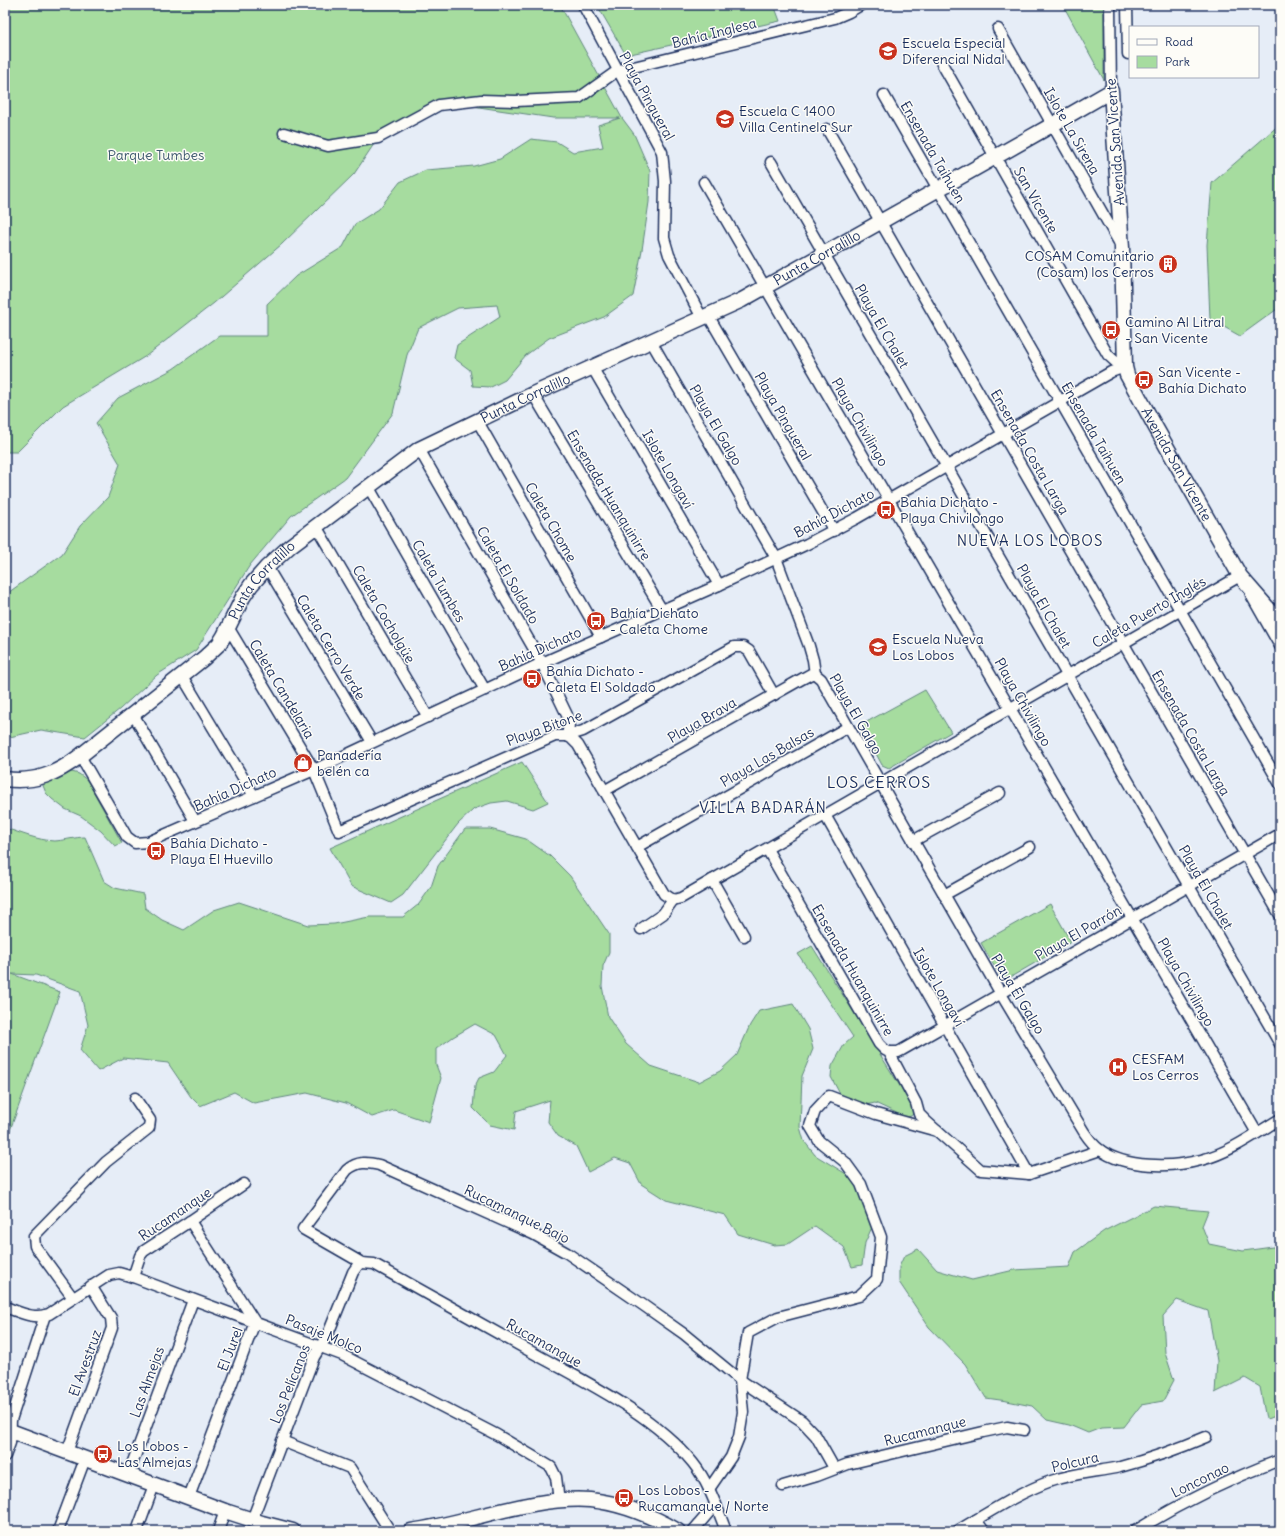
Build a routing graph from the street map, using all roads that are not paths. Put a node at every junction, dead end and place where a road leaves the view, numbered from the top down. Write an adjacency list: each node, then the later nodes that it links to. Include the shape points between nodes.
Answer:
1 (583, 5): 8 (street, Playa Pingueral)
2 (861, 5): 8 (street, Bahía Inglesa, via 835,18)
3 (1110, 5): 9 (street, Avenida San Vicente)
4 (1127, 5): 6 (street)
5 (998, 28): 11 (street, Islote La Sirena)
6 (1128, 54)
7 (941, 62): 14 (street, San Vicente)
8 (617, 71): 13 (street, via 579,98 481,100 439,105 378,138 328,146); 22 (street, Playa Pingueral, via 662,152 665,181 664,238 669,255)
9 (1111, 90): 11 (street, Punta Corralillo); 19 (street, Avenida San Vicente)
10 (884, 95): 17 (street, Ensenada Taihuen)
11 (1052, 125): 14 (street, Punta Corralillo); 19 (street, Islote La Sirena)
12 (827, 129): 18 (street, Ensenada Costa Larga)
13 (284, 133)
14 (995, 157): 17 (street, Punta Corralillo); 25 (street, San Vicente, via 1108,355)
15 (771, 162): 20 (street, Playa El Chalet)
16 (704, 182): 21 (street, Playa Chivilingo)
17 (938, 189): 18 (street, Punta Corralillo); 27 (street, Ensenada Taihuen)
18 (881, 222): 20 (street, Punta Corralillo); 29 (street, Ensenada Costa Larga)
19 (1122, 248): 25 (street, Avenida San Vicente)
20 (824, 254): 21 (street, Punta Corralillo); 31 (street, Playa El Chalet)
21 (766, 287): 22 (street, Punta Corralillo); 33 (street, Playa Chivilingo)
22 (705, 317): 23 (street, Punta Corralillo); 35 (street, Playa Pingueral)
23 (651, 341): 24 (street, Punta Corralillo); 36 (street, Playa El Galgo)
24 (592, 367): 26 (street, Punta Corralillo); 39 (street, Islote Longaví)
25 (1125, 367): 27 (street, Bahía Dichato, via 1111,372); 38 (street, Avenida San Vicente, via 1135,391)
26 (533, 394): 28 (street, Punta Corralillo); 40 (street, Ensenada Huanquinirre)
27 (1060, 401): 29 (street, Bahía Dichato); 41 (street, Ensenada Taihuen)
28 (477, 420): 30 (street, Punta Corralillo); 44 (street, Caleta Chome)
29 (1003, 434): 31 (street, Bahía Dichato); 45 (street, Ensenada Costa Larga)
30 (419, 449): 32 (street, Punta Corralillo); 47 (street, Caleta El Soldado)
31 (947, 466): 33 (street, Bahía Dichato); 49 (street, Playa El Chalet)
32 (368, 486): 34 (street, Punta Corralillo); 51 (street, Caleta Tumbes)
33 (889, 500): 35 (street, Bahía Dichato); 53 (street, Playa Chivilingo)
34 (316, 526): 37 (street, Punta Corralillo); 55 (street, Caleta Cocholgüe)
35 (834, 531): 36 (street, Bahía Dichato)
36 (776, 558): 39 (street, Bahía Dichato); 48 (street, Playa El Galgo, via 807,640)
37 (267, 567): 43 (street, Punta Corralillo, via 243,597); 58 (street, Caleta Cerro Verde)
38 (1240, 576): 41 (street, Caleta Puerto Inglés); 42 (street); 46 (street, Avenida San Vicente)
39 (719, 585): 40 (street, Bahía Dichato)
40 (662, 610): 44 (street, Bahía Dichato)
41 (1180, 611): 45 (street, Caleta Puerto Inglés); 63 (street, Ensenada Taihuen)
42 (1280, 622)
43 (228, 627): 50 (street, Punta Corralillo, via 212,652); 60 (street, Caleta Candelaria)
44 (601, 637): 47 (street, Bahía Dichato)
45 (1124, 643): 49 (street, Caleta Puerto Inglés); 75 (street, Ensenada Costa Larga)
46 (1280, 646)
47 (542, 663): 51 (street, Bahía Dichato); 57 (street, Caleta El Soldado, via 566,715 569,725)
48 (814, 674): 52 (street, Playa Brava); 56 (street, Playa El Galgo, via 820,679)
49 (1068, 675): 53 (street, Caleta Puerto Inglés); 77 (street, Playa El Chalet)
50 (182, 676): 54 (street, Punta Corralillo); 66 (street)
51 (485, 690): 55 (street, Bahía Dichato)
52 (774, 695): 57 (street, Playa Bitone, via 749,651 739,646 583,731); 64 (street, Playa Brava)
53 (1010, 708): 62 (street, Caleta Puerto Inglés); 81 (street, Playa Chivilingo)
54 (133, 714): 59 (street, Punta Corralillo); 68 (street)
55 (428, 717): 58 (street, Bahía Dichato)
56 (848, 727): 62 (street, Playa El Galgo); 72 (street, Playa Las Balsas)
57 (567, 736): 64 (street, via 578,745); 69 (street, Playa Bitone, via 555,736)
58 (372, 742): 60 (street, Bahía Dichato)
59 (80, 756): 61 (street, Punta Corralillo, via 60,770 39,778); 68 (street, Bahía Dichato, via 124,834 130,840 139,844 148,842)
60 (314, 770): 66 (street, Bahía Dichato); 69 (street, Caleta Candelaria)
61 (5, 779)
62 (880, 783): 67 (street, Caleta Puerto Inglés); 71 (street, Playa El Galgo)
63 (1280, 784)
64 (604, 791): 72 (street)
65 (1000, 793): 71 (street)
66 (254, 796): 68 (street, Bahía Dichato)
67 (825, 815): 74 (street, Caleta Puerto Inglés); 85 (street, Islote Longaví)
68 (195, 821)
69 (339, 831)
70 (1280, 834): 75 (street, Playa El Parrón)
71 (913, 841): 78 (street, Playa El Galgo)
72 (637, 847): 79 (street, via 666,896)
73 (1030, 847): 78 (street)
74 (767, 849): 76 (street, Caleta Puerto Inglés); 87 (street, Ensenada Huanquinirre, via 879,1044)
75 (1245, 854): 77 (street, Playa El Parrón); 80 (street, Ensenada Costa Larga)
76 (712, 880): 79 (street, Caleta Puerto Inglés, via 682,898); 83 (street)
77 (1189, 886): 81 (street, Playa El Parrón); 86 (street, Playa El Chalet)
78 (944, 896): 84 (street, Playa El Galgo)
79 (672, 900): 82 (street, via 663,914)
80 (1280, 915)
81 (1133, 918): 84 (street, Playa El Parrón); 91 (street, Playa Chivilingo)
82 (641, 929)
83 (744, 936)
84 (1001, 994): 85 (street, Playa El Parrón); 92 (street, Playa El Galgo, via 1084,1132)
85 (945, 1026): 87 (street, Playa El Parrón, via 898,1052); 93 (street, Islote Longaví)
86 (1280, 1044)
87 (890, 1052): 90 (street, Ensenada Huanquinirre, via 919,1114)
88 (135, 1098): 100 (street, via 150,1120 149,1128 106,1162 34,1236 35,1246)
89 (1280, 1119): 91 (street)
90 (937, 1131): 93 (street, Ensenada Huanquinirre, via 981,1170); 106 (street, via 876,1114 829,1096 815,1111 810,1126 819,1141 845,1162 861,1184 881,1237 877,1279 859,1296 778,1317 748,1333)
91 (1257, 1132): 92 (street, via 1220,1153 1182,1163 1136,1164)
92 (1100, 1150): 93 (street)
93 (1029, 1174)
94 (244, 1184): 95 (street, Rucamanque)
95 (190, 1222): 98 (street, Rucamanque, via 144,1251); 104 (street, El Jurel)
96 (303, 1229): 97 (street, Rucamanque); 106 (street, Rucamanque Bajo, via 351,1167 365,1162 379,1165 533,1234 567,1253 684,1334)
97 (362, 1263): 105 (street, Los Pelícanos, via 353,1272 328,1334); 119 (street, Rucamanque, via 374,1264 623,1405 675,1444 694,1464)
98 (133, 1277): 99 (street, Pasaje Molco, via 114,1274); 101 (street, Pasaje Molco)
99 (91, 1286): 100 (street, Pasaje Molco); 111 (street, El Avestruz, via 111,1318 112,1328)
100 (73, 1298): 103 (street, Pasaje Molco)
101 (193, 1300): 104 (street, Pasaje Molco); 116 (street, Las Almejas)
102 (5, 1307): 103 (street, via 31,1316)
103 (46, 1315): 107 (street)
104 (255, 1322): 105 (street, Pasaje Molco); 120 (street, El Jurel)
105 (320, 1347): 110 (street, Los Pelícanos); 121 (street, Pasaje Molco, via 342,1355 548,1464 555,1473)
106 (740, 1380): 115 (street, via 792,1413 809,1428 822,1445); 119 (street, via 743,1412 739,1437 731,1457)
107 (8, 1430): 111 (street); 112 (street, via 10,1443)
108 (1024, 1430): 115 (street, Rucamanque, via 1001,1428)
109 (1206, 1437): 125 (street, Polcura, via 1119,1467 1052,1481 1026,1492)
110 (282, 1441): 124 (street, Los Pelícanos); 130 (street, via 350,1468)
111 (67, 1452): 113 (street)
112 (5, 1456)
113 (85, 1459): 116 (street); 126 (street)
114 (1280, 1460): 137 (street, Lonconao, via 1216,1487)
115 (834, 1468): 118 (street, Rucamanque)
116 (128, 1475): 117 (street)
117 (154, 1485): 120 (street); 127 (street)
118 (783, 1486)
119 (709, 1489): 122 (street, Rucamanque)
120 (189, 1497): 123 (street)
121 (559, 1502): 131 (street); 132 (street, via 575,1500 606,1503 651,1518)
122 (716, 1504): 133 (street); 134 (street, Rucamanque)
123 (226, 1511): 124 (street); 128 (street)
124 (252, 1520): 129 (street)
125 (976, 1520): 135 (street, Polcura); 136 (street)
126 (58, 1531)
127 (137, 1531)
128 (218, 1531)
129 (293, 1531)
130 (390, 1531)
131 (411, 1531)
132 (678, 1531)
133 (693, 1531)
134 (726, 1531)
135 (958, 1531)
136 (984, 1531)
137 (1135, 1531)

